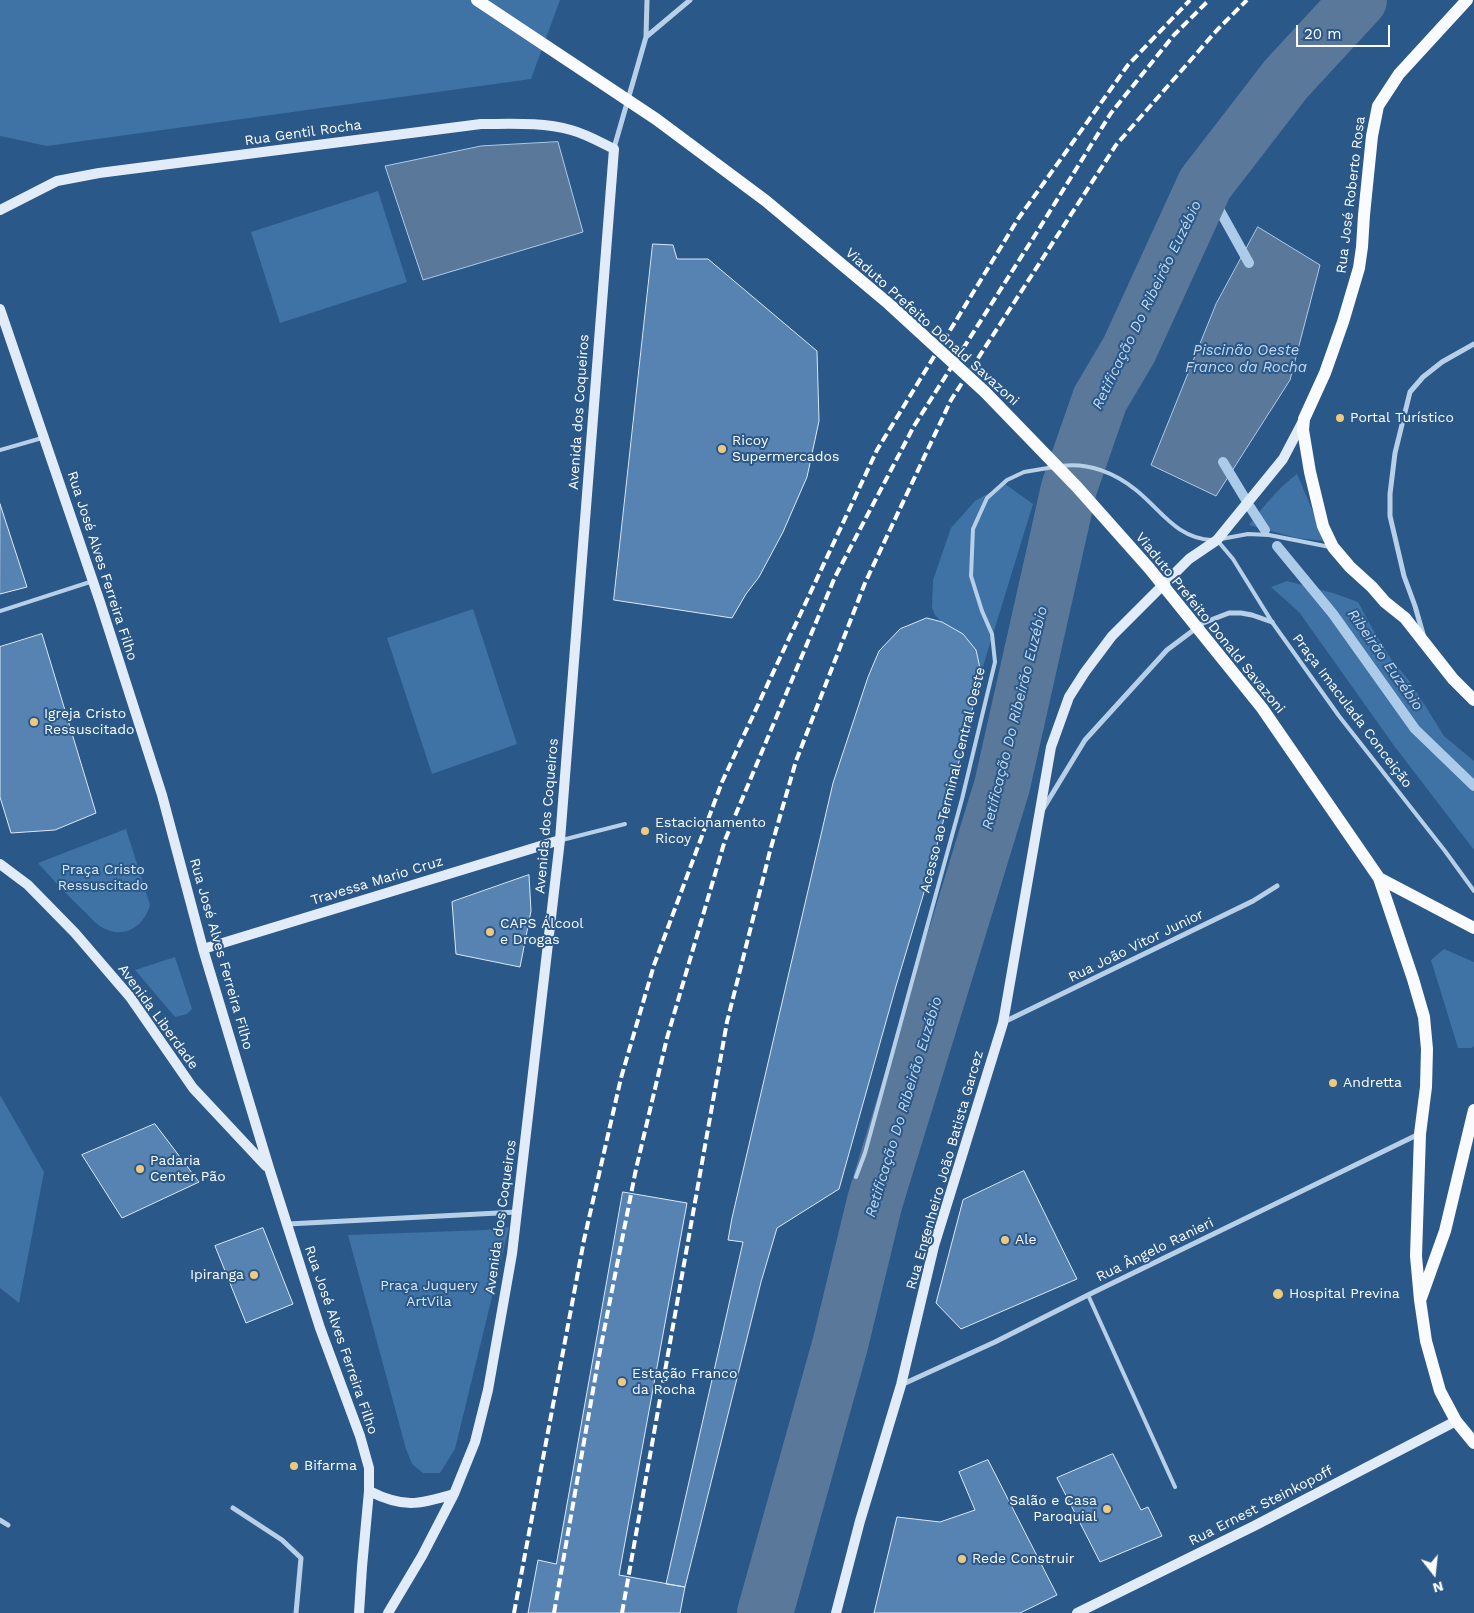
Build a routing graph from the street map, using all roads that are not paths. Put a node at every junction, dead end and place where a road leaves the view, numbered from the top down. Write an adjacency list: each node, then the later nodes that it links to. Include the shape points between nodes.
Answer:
1 (477, 0): 24 (main road, Viaduto Prefeito Donald Savazoni, via 656,119 766,201 889,304 985,392 1077,487 1149,568 1262,708)
2 (647, 0): 5 (street, Avenida dos Coqueiros)
3 (690, 0): 5 (street)
4 (1467, 0): 10 (main road, Rua José Roberto Rosa, via 1399,74 1378,106 1359,268 1328,365)
5 (646, 38): 6 (street, Avenida dos Coqueiros)
6 (614, 149): 7 (main road, Rua Gentil Rocha, via 571,130 536,124 481,124 99,173 57,182); 22 (main road, Avenida dos Coqueiros)
7 (0, 210)
8 (0, 309): 11 (main road, Rua José Alves Ferreira Filho)
9 (1474, 344): 18 (street, Rua José Roberto Rosa, via 1423,376 1410,392 1396,453 1390,516 1404,576)
10 (1304, 419): 13 (main road, Rua Engenheiro João Batista Garcez, via 1283,459); 14 (main road, Rua José Roberto Rosa, via 1310,472 1323,526)
11 (44, 437): 12 (lane); 15 (main road, Rua José Alves Ferreira Filho)
12 (0, 450)
13 (1217, 540): 14 (lane, Acesso ao Terminal Central Oeste, via 1248,534); 17 (lane, Praça Imaculada Conceição, via 1233,559); 20 (main road, Rua Engenheiro João Batista Garcez, via 1189,558 1112,636 1085,672 1069,697 1051,747); 33 (lane, Acesso ao Terminal Central Oeste, via 1189,536 1112,474 1082,465 1024,472 1007,480 986,498 973,529 971,576 992,634 995,662 962,799)
14 (1334, 547): 18 (main road, Rua José Roberto Rosa, via 1350,567 1405,618)
15 (93, 582): 16 (lane); 28 (main road, Rua José Alves Ferreira Filho, via 162,795)
16 (0, 611)
17 (1272, 622): 20 (street, Rua Engenheiro João Batista Garcez, via 1252,615 1229,613 1203,623 1167,650 1085,740); 26 (lane, Praça Imaculada Conceição, via 1339,716)
18 (1426, 645): 19 (main road, Rua José Roberto Rosa)
19 (1474, 700)
20 (1038, 817): 29 (main road, Rua Engenheiro João Batista Garcez)
21 (625, 824): 22 (lane)
22 (560, 840): 28 (main road, Travessa Mario Cruz); 34 (main road, Avenida dos Coqueiros)
23 (0, 864): 32 (main road, Avenida Liberdade, via 28,886 75,933 130,997 193,1088)
24 (1379, 878): 27 (main road); 31 (main road, via 1424,1017 1426,1087)
25 (1277, 886): 29 (street, Rua João Vitor Junior)
26 (1474, 891)
27 (1474, 928)
28 (203, 949): 32 (main road, Rua José Alves Ferreira Filho)
29 (1003, 1023): 38 (main road, Rua Engenheiro João Batista Garcez, via 934,1246)
30 (1474, 1110): 37 (main road, via 1446,1231)
31 (1420, 1134): 36 (street, Rua Ângelo Ranieri); 37 (main road, via 1416,1256)
32 (269, 1168): 35 (main road, Rua José Alves Ferreira Filho)
33 (856, 1177)
34 (518, 1212): 35 (street); 43 (main road, Avenida dos Coqueiros, via 486,1398 475,1442)
35 (288, 1224): 42 (main road, Rua José Alves Ferreira Filho, via 320,1328 360,1436 369,1468)
36 (1088, 1295): 38 (street, Rua Ângelo Ranieri); 41 (lane)
37 (1420, 1300): 39 (main road, via 1426,1341 1440,1391)
38 (901, 1385): 50 (main road, Rua Engenheiro João Batista Garcez)
39 (1456, 1421): 40 (main road); 51 (main road, Rua Ernest Steinkopoff)
40 (1474, 1443)
41 (1176, 1487)
42 (369, 1491): 43 (main road, via 385,1499 410,1504 426,1503); 48 (main road, Rua José Alves Ferreira Filho)
43 (454, 1494): 49 (main road, Avenida dos Coqueiros)
44 (233, 1508): 47 (street, via 282,1540 301,1558)
45 (0, 1520): 46 (street)
46 (8, 1524)
47 (296, 1613)
48 (359, 1613)
49 (388, 1613)
50 (836, 1613)
51 (1077, 1613)

